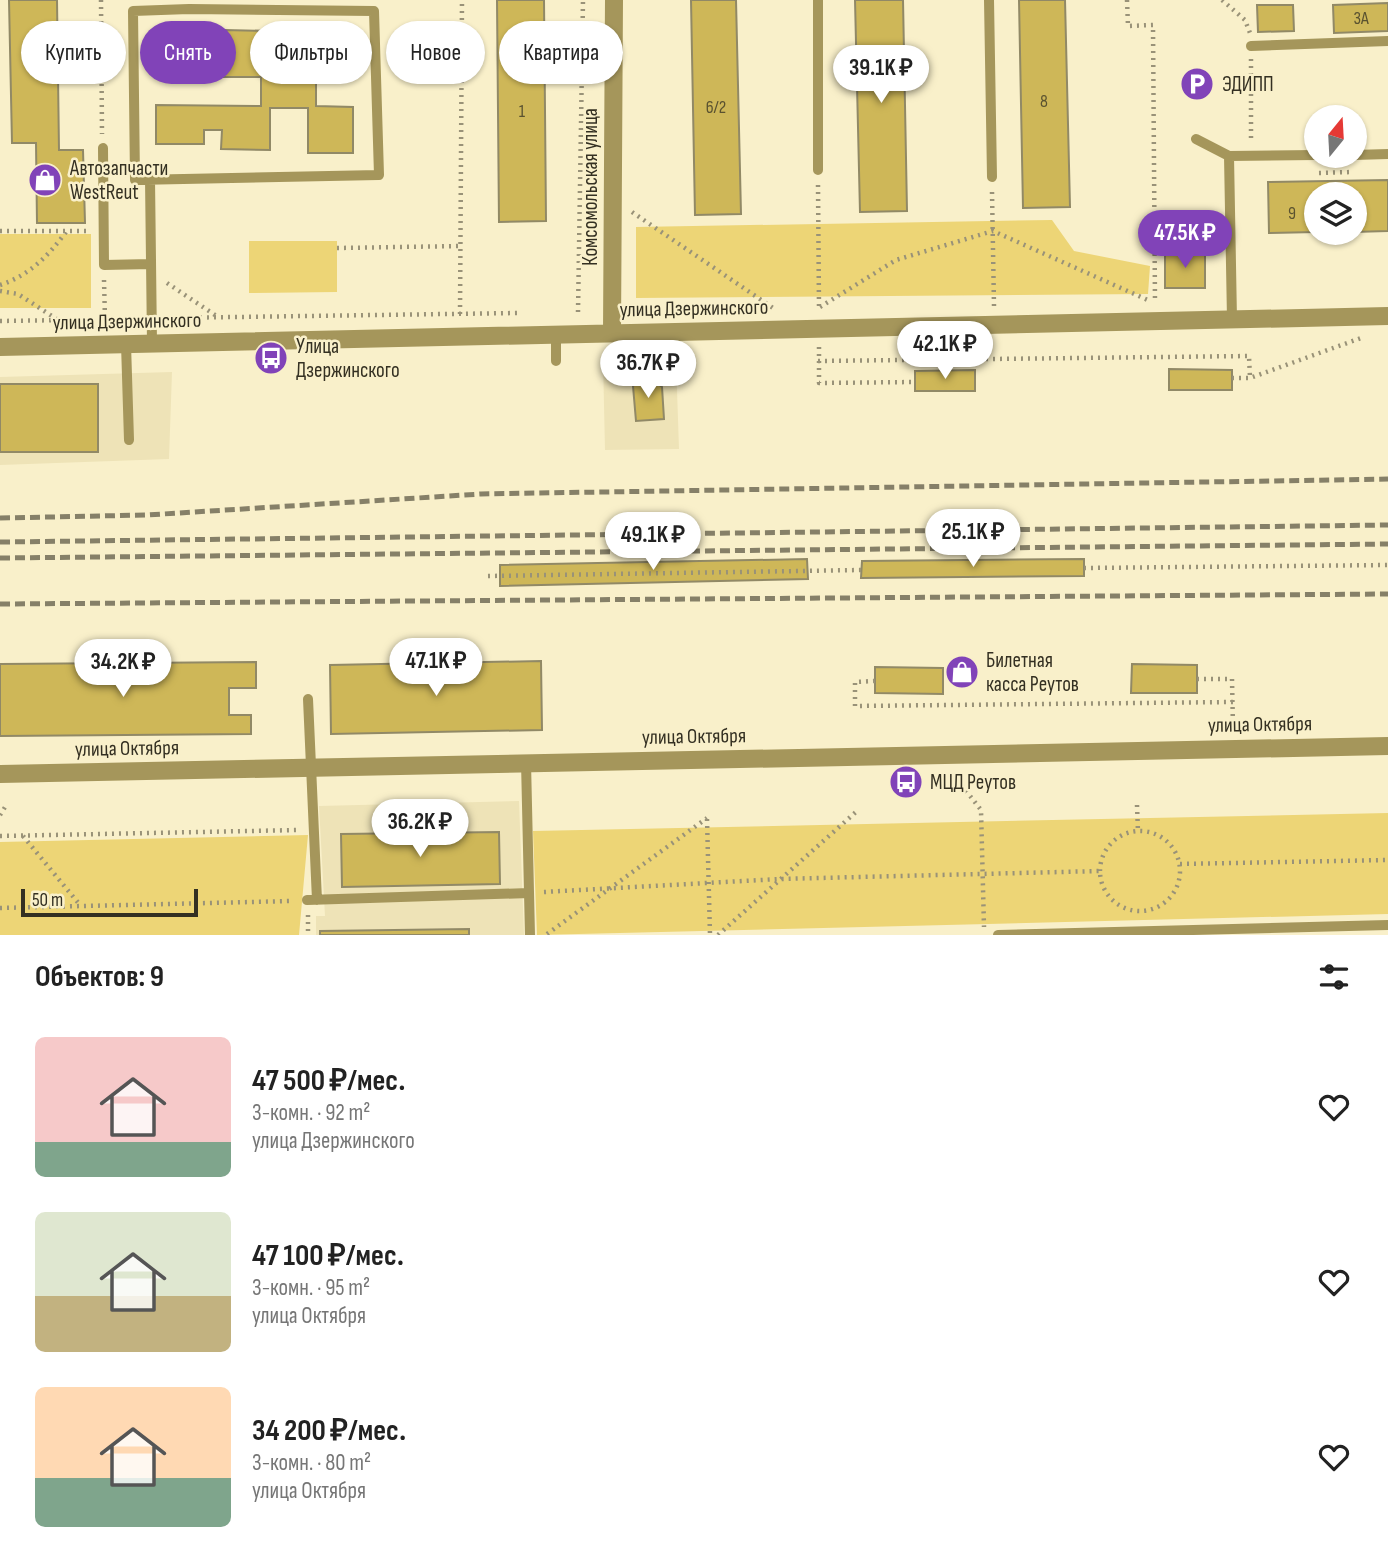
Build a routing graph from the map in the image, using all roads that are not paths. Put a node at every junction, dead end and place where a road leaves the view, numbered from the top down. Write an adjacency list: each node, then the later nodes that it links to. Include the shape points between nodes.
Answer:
1 (614, 0): 19 (street, Комсомольская улица)
2 (818, 0): 13 (lane)
3 (989, 0): 14 (lane)
4 (189, 4): 15 (lane, via 133,11 135,180); 15 (lane, via 374,10 379,175)
5 (1388, 41): 6 (lane)
6 (1251, 46)
7 (1196, 138): 12 (lane)
8 (103, 148): 16 (lane, via 104,265)
9 (1388, 154): 11 (lane)
10 (1304, 155): 12 (lane)
11 (1367, 155)
12 (1229, 156): 18 (lane)
13 (818, 170)
14 (992, 177)
15 (150, 179): 16 (lane)
16 (152, 264): 21 (lane)
17 (1388, 316): 18 (street, улица Дзержинского)
18 (1232, 319): 19 (street, улица Дзержинского, via 1156,312 994,324)
19 (612, 332): 20 (street, улица Дзержинского)
20 (556, 334): 21 (street, улица Дзержинского); 24 (lane)
21 (152, 343): 22 (street, улица Дзержинского)
22 (126, 344): 23 (street, улица Дзержинского); 25 (lane)
23 (0, 347)
24 (556, 361)
25 (129, 440)
26 (308, 699): 29 (lane)
27 (1388, 746): 28 (street, улица Октября)
28 (526, 762): 29 (street, улица Октября); 31 (lane)
29 (310, 767): 30 (street, улица Октября); 31 (lane, via 312,900)
30 (0, 774)
31 (529, 893): 33 (lane)
32 (1388, 925): 34 (lane)
33 (530, 935)
34 (998, 935)

